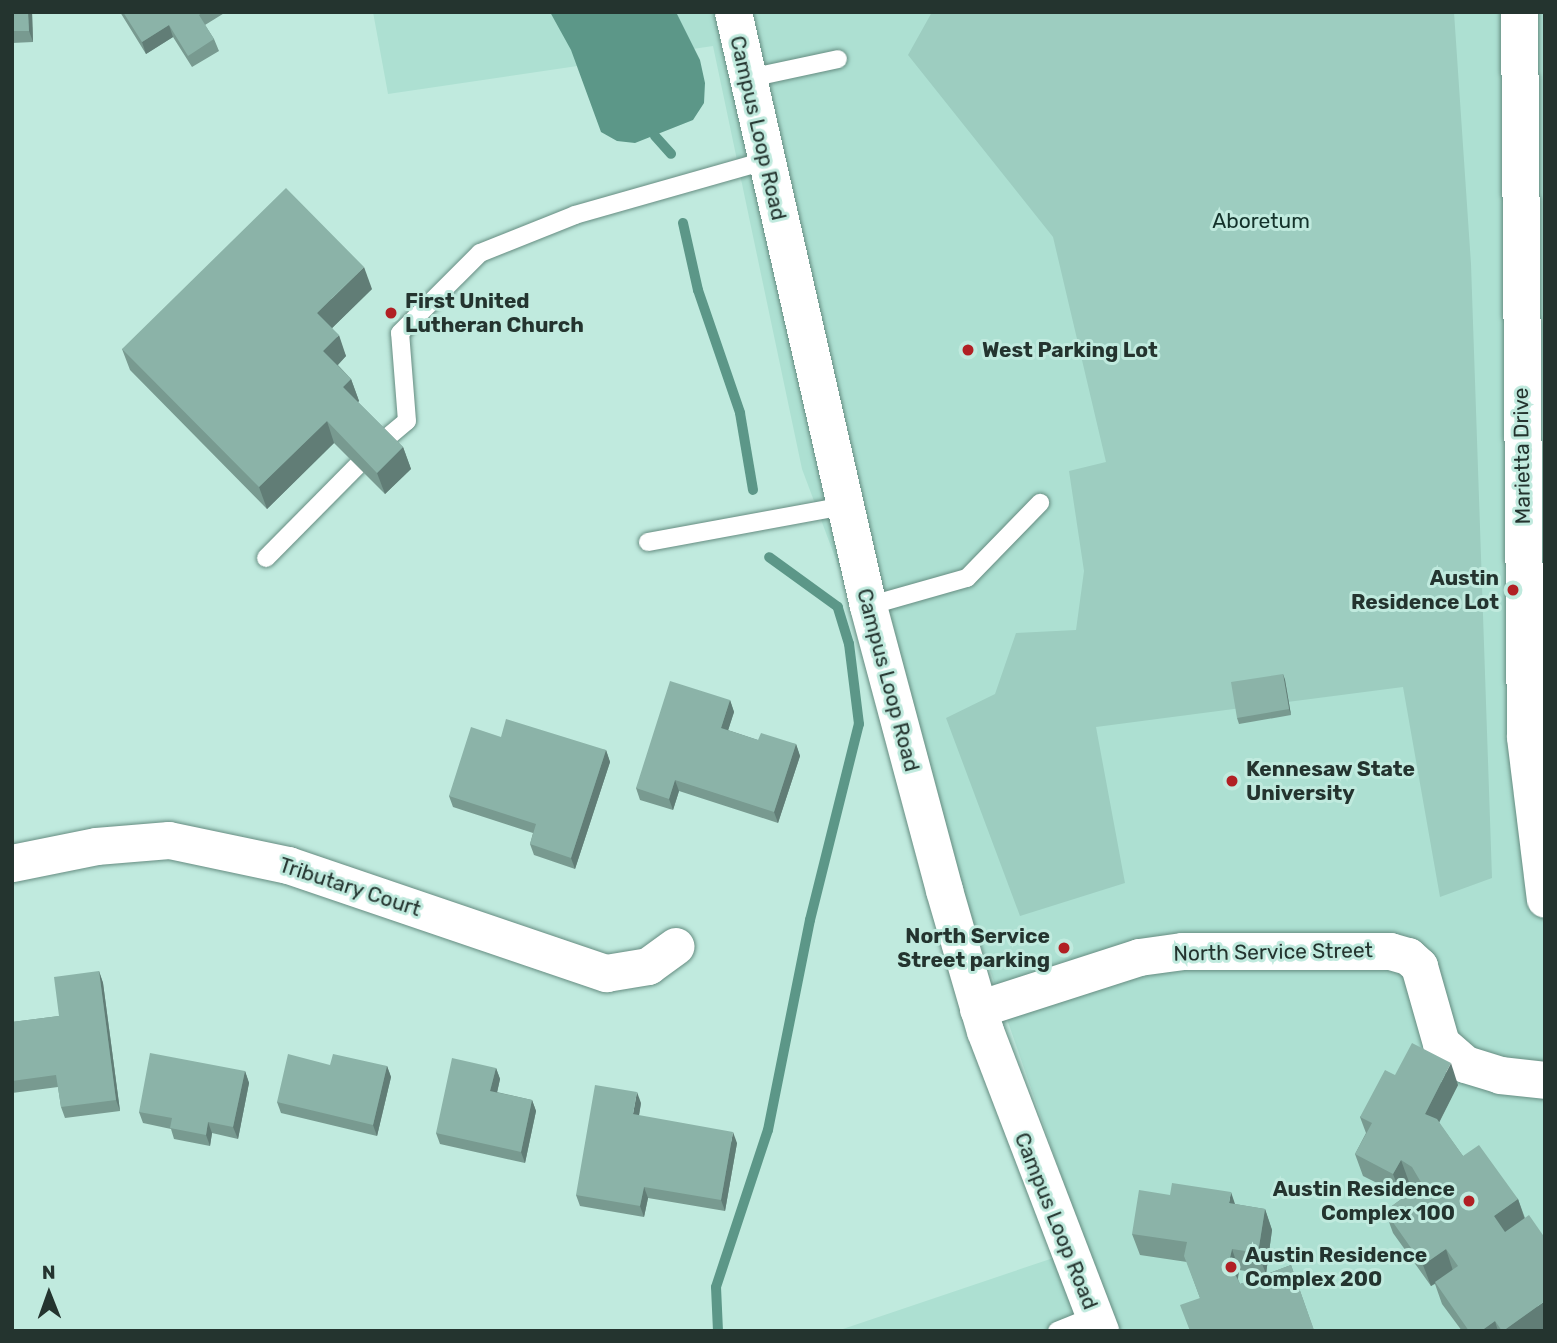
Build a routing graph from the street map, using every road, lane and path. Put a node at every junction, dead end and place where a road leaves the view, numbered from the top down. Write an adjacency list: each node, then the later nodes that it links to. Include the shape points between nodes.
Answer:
1 (733, 12): 4 (street, Campus Loop Road)
2 (1519, 12): 12 (street, Marietta Drive)
3 (838, 59): 4 (lane)
4 (745, 79): 5 (street, Campus Loop Road)
5 (765, 161): 6 (lane, via 576,215 480,253 400,333 407,421); 9 (street, Campus Loop Road)
6 (383, 441)
7 (357, 466): 11 (lane)
8 (1040, 503): 13 (lane, via 967,578)
9 (845, 506): 10 (lane); 13 (street, Campus Loop Road)
10 (648, 542)
11 (266, 558)
12 (1535, 588): 15 (street, Marietta Drive, via 1525,737)
13 (868, 606): 17 (street, Campus Loop Road)
14 (12, 863): 16 (street, Tributary Court, via 96,846 169,840 288,865 606,973 648,966)
15 (1545, 899)
16 (676, 946)
17 (978, 1009): 18 (street, North Service Street, via 1150,955 1207,950 1391,951 1419,965 1441,1043 1465,1064 1500,1075); 19 (street, Campus Loop Road, via 1036,1173)
18 (1545, 1080)
19 (1097, 1323): 20 (lane)
20 (1058, 1331)

